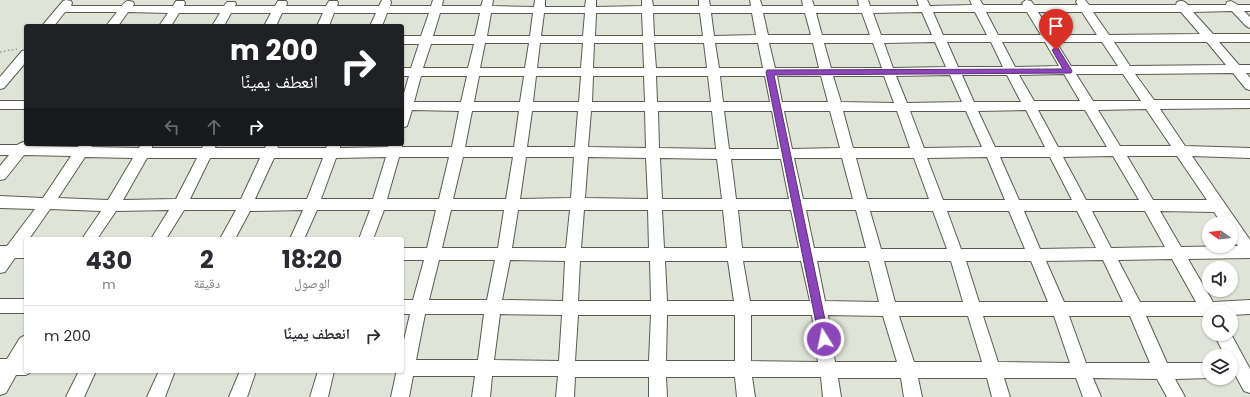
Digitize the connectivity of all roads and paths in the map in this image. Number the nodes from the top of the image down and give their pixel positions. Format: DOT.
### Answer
graph roads {
  1 [pos="70,0"];
  2 [pos="179,4"];
  3 [pos="437,4"];
  4 [pos="864,4"];
  5 [pos="924,4"];
  6 [pos="977,4"];
  7 [pos="1028,4"];
  8 [pos="1082,4"];
  9 [pos="1181,4"];
  10 [pos="1232,4"];
  11 [pos="128,5"];
  12 [pos="230,5"];
  13 [pos="281,5"];
  14 [pos="332,5"];
  15 [pos="385,5"];
  16 [pos="488,5"];
  17 [pos="540,5"];
  18 [pos="591,5"];
  19 [pos="647,5"];
  20 [pos="705,5"];
  21 [pos="756,5"];
  22 [pos="808,5"];
  23 [pos="1250,8"];
  24 [pos="62,9"];
  25 [pos="50,24"];
  26 [pos="114,24"];
  27 [pos="166,24"];
  28 [pos="219,24"];
  29 [pos="271,24"];
  30 [pos="324,24"];
  31 [pos="377,24"];
  32 [pos="1250,24"];
  33 [pos="1209,38"];
  34 [pos="1250,38"];
  35 [pos="710,39"];
  36 [pos="939,39"];
  37 [pos="995,39"];
  38 [pos="1049,39"];
  39 [pos="1106,39"];
  40 [pos="404,40"];
  41 [pos="426,40"];
  42 [pos="481,40"];
  43 [pos="535,40"];
  44 [pos="588,40"];
  45 [pos="649,40"];
  46 [pos="762,40"];
  47 [pos="817,40"];
  48 [pos="877,40"];
  49 [pos="23,51"];
  50 [pos="0,52"];
  51 [pos="1236,69"];
  52 [pos="1250,69"];
  53 [pos="1127,70"];
  54 [pos="888,71"];
  55 [pos="954,71"];
  56 [pos="1012,71"];
  57 [pos="1068,71"];
  58 [pos="12,72"];
  59 [pos="24,72"];
  60 [pos="404,72"];
  61 [pos="416,72"];
  62 [pos="472,72"];
  63 [pos="531,72"];
  64 [pos="586,72"];
  65 [pos="651,72"];
  66 [pos="714,72"];
  67 [pos="770,72"];
  68 [pos="826,72"];
  69 [pos="0,86"];
  70 [pos="1250,86"];
  71 [pos="1250,104"];
  72 [pos="0,105"];
  73 [pos="24,105"];
  74 [pos="1149,105"];
  75 [pos="404,106"];
  76 [pos="718,106"];
  77 [pos="969,106"];
  78 [pos="1030,106"];
  79 [pos="1088,106"];
  80 [pos="466,107"];
  81 [pos="526,107"];
  82 [pos="585,107"];
  83 [pos="652,107"];
  84 [pos="777,107"];
  85 [pos="835,107"];
  86 [pos="901,107"];
  87 [pos="23,147"];
  88 [pos="85,148"];
  89 [pos="146,148"];
  90 [pos="209,148"];
  91 [pos="271,148"];
  92 [pos="333,148"];
  93 [pos="395,149"];
  94 [pos="0,150"];
  95 [pos="1116,151"];
  96 [pos="1181,151"];
  97 [pos="520,152"];
  98 [pos="582,152"];
  99 [pos="848,152"];
  100 [pos="919,152"];
  101 [pos="991,152"];
  102 [pos="1054,152"];
  103 [pos="457,153"];
  104 [pos="653,153"];
  105 [pos="1250,153"];
  106 [pos="723,154"];
  107 [pos="786,154"];
  108 [pos="0,175"];
  109 [pos="0,202"];
  110 [pos="47,203"];
  111 [pos="180,204"];
  112 [pos="379,204"];
  113 [pos="512,204"];
  114 [pos="577,204"];
  115 [pos="655,204"];
  116 [pos="246,205"];
  117 [pos="312,205"];
  118 [pos="444,205"];
  119 [pos="730,205"];
  120 [pos="797,205"];
  121 [pos="863,205"];
  122 [pos="938,205"];
  123 [pos="1014,205"];
  124 [pos="1082,205"];
  125 [pos="1149,205"];
  126 [pos="112,206"];
  127 [pos="1218,206"];
  128 [pos="1226,217"];
  129 [pos="1238,234"];
  130 [pos="90,237"];
  131 [pos="159,237"];
  132 [pos="228,237"];
  133 [pos="298,237"];
  134 [pos="367,237"];
  135 [pos="5,252"];
  136 [pos="24,252"];
  137 [pos="1250,252"];
  138 [pos="1176,253"];
  139 [pos="404,254"];
  140 [pos="573,254"];
  141 [pos="657,254"];
  142 [pos="735,254"];
  143 [pos="808,254"];
  144 [pos="876,254"];
  145 [pos="956,254"];
  146 [pos="1107,254"];
  147 [pos="433,255"];
  148 [pos="504,255"];
  149 [pos="1034,255"];
  150 [pos="0,267"];
  151 [pos="1206,305"];
  152 [pos="0,306"];
  153 [pos="24,306"];
  154 [pos="404,307"];
  155 [pos="1250,307"];
  156 [pos="419,308"];
  157 [pos="493,308"];
  158 [pos="570,308"];
  159 [pos="889,308"];
  160 [pos="1238,308"];
  161 [pos="659,309"];
  162 [pos="743,309"];
  163 [pos="819,309"];
  164 [pos="973,309"];
  165 [pos="1059,309"];
  166 [pos="1134,309"];
  167 [pos="1202,310"];
  168 [pos="1226,341"];
  169 [pos="24,347"];
  170 [pos="13,367"];
  171 [pos="404,368"];
  172 [pos="485,368"];
  173 [pos="567,369"];
  174 [pos="657,369"];
  175 [pos="743,369"];
  176 [pos="908,369"];
  177 [pos="829,370"];
  178 [pos="992,370"];
  179 [pos="1081,370"];
  180 [pos="1162,371"];
  181 [pos="1202,371"];
  182 [pos="87,373"];
  183 [pos="166,373"];
  184 [pos="247,373"];
  185 [pos="325,373"];
  186 [pos="403,373"];
  187 [pos="1243,375"];
  188 [pos="0,387"];
  189 [pos="75,397"];
  190 [pos="156,397"];
  191 [pos="238,397"];
  192 [pos="319,397"];
  193 [pos="400,397"];
  194 [pos="481,397"];
  195 [pos="565,397"];
  196 [pos="658,397"];
  197 [pos="746,397"];
  198 [pos="832,397"];
  199 [pos="913,397"];
  200 [pos="1001,397"];
  201 [pos="1092,397"];
  202 [pos="1176,397"];
  1 -- 24 [label="street"];
  2 -- 11 [label="street"];
  2 -- 12 [label="street"];
  2 -- 27 [label="street"];
  3 -- 15 [label="street"];
  3 -- 16 [label="street"];
  3 -- 41 [label="street"];
  4 -- 5 [label="street"];
  4 -- 22 [label="street"];
  4 -- 48 [label="street"];
  5 -- 6 [label="street"];
  5 -- 36 [label="street"];
  6 -- 7 [label="street"];
  6 -- 37 [label="street"];
  7 -- 8 [label="street"];
  7 -- 38 [label="street"];
  8 -- 9 [label="street"];
  8 -- 39 [label="street"];
  9 -- 10 [label="street"];
  9 -- 33 [label="street"];
  10 -- 23 [label="street"];
  10 -- 32 [label="street"];
  11 -- 24 [label="street"];
  11 -- 26 [label="street"];
  12 -- 13 [label="street"];
  12 -- 28 [label="street"];
  13 -- 14 [label="street"];
  13 -- 29 [label="street"];
  14 -- 15 [label="street"];
  14 -- 30 [label="street"];
  15 -- 31 [label="street"];
  16 -- 17 [label="street"];
  16 -- 42 [label="street"];
  17 -- 18 [label="street"];
  17 -- 43 [label="street"];
  18 -- 19 [label="street"];
  18 -- 44 [label="street"];
  19 -- 20 [label="street"];
  19 -- 45 [label="street"];
  20 -- 21 [label="street"];
  20 -- 35 [label="street"];
  21 -- 22 [label="street"];
  21 -- 46 [label="street"];
  22 -- 47 [label="street"];
  24 -- 25 [label="street"];
  33 -- 34 [label="street"];
  33 -- 39 [label="street"];
  33 -- 51 [label="street"];
  35 -- 45 [label="street"];
  35 -- 46 [label="street"];
  35 -- 66 [label="street"];
  36 -- 37 [label="street"];
  36 -- 48 [label="street"];
  36 -- 55 [label="street"];
  37 -- 38 [label="street"];
  37 -- 56 [label="street"];
  38 -- 39 [label="street"];
  38 -- 57 [label="street"];
  39 -- 53 [label="street"];
  40 -- 41 [label="street"];
  41 -- 42 [label="street"];
  41 -- 61 [label="street"];
  42 -- 43 [label="street"];
  42 -- 62 [label="street"];
  43 -- 44 [label="street"];
  43 -- 63 [label="street"];
  44 -- 45 [label="street"];
  44 -- 64 [label="street"];
  45 -- 65 [label="street"];
  46 -- 47 [label="street"];
  46 -- 67 [label="street"];
  47 -- 48 [label="street"];
  47 -- 68 [label="street"];
  48 -- 54 [label="street"];
  49 -- 50 [label="path"];
  49 -- 58 [label="street"];
  51 -- 52 [label="street"];
  51 -- 53 [label="street"];
  51 -- 70 [label="street"];
  53 -- 57 [label="street"];
  53 -- 74 [label="street"];
  54 -- 55 [label="street"];
  54 -- 68 [label="street"];
  54 -- 86 [label="street"];
  55 -- 56 [label="street"];
  55 -- 77 [label="street"];
  56 -- 57 [label="street"];
  56 -- 78 [label="street"];
  57 -- 79 [label="street"];
  58 -- 59 [label="street"];
  58 -- 69 [label="street"];
  60 -- 61 [label="street"];
  61 -- 62 [label="street"];
  61 -- 75 [label="street"];
  62 -- 63 [label="street"];
  62 -- 80 [label="street"];
  63 -- 64 [label="street"];
  63 -- 81 [label="street"];
  64 -- 65 [label="street"];
  64 -- 82 [label="street"];
  65 -- 66 [label="street"];
  65 -- 83 [label="street"];
  66 -- 67 [label="street"];
  66 -- 76 [label="street"];
  67 -- 68 [label="street"];
  67 -- 84 [label="street"];
  68 -- 85 [label="street"];
  71 -- 74 [label="street"];
  72 -- 73 [label="street"];
  74 -- 79 [label="street"];
  74 -- 96 [label="street"];
  75 -- 80 [label="street"];
  76 -- 83 [label="street"];
  76 -- 84 [label="street"];
  76 -- 106 [label="street"];
  77 -- 78 [label="street"];
  77 -- 86 [label="street"];
  77 -- 101 [label="street"];
  78 -- 79 [label="street"];
  78 -- 102 [label="street"];
  79 -- 95 [label="street"];
  80 -- 81 [label="street"];
  80 -- 103 [label="street"];
  81 -- 82 [label="street"];
  81 -- 97 [label="street"];
  82 -- 83 [label="street"];
  82 -- 98 [label="street"];
  83 -- 104 [label="street"];
  84 -- 85 [label="street"];
  84 -- 107 [label="street"];
  85 -- 86 [label="street"];
  85 -- 99 [label="street"];
  86 -- 100 [label="street"];
  87 -- 88 [label="street"];
  87 -- 94 [label="street"];
  87 -- 108 [label="street"];
  88 -- 89 [label="street"];
  88 -- 110 [label="street"];
  89 -- 90 [label="street"];
  89 -- 126 [label="street"];
  90 -- 91 [label="street"];
  90 -- 111 [label="street"];
  91 -- 92 [label="street"];
  91 -- 116 [label="street"];
  92 -- 93 [label="street"];
  92 -- 117 [label="street"];
  93 -- 103 [label="street"];
  93 -- 112 [label="street"];
  95 -- 96 [label="street"];
  95 -- 102 [label="street"];
  95 -- 125 [label="street"];
  96 -- 105 [label="street"];
  96 -- 127 [label="street"];
  97 -- 98 [label="street"];
  97 -- 103 [label="street"];
  97 -- 113 [label="street"];
  98 -- 104 [label="street"];
  98 -- 114 [label="street"];
  99 -- 100 [label="street"];
  99 -- 107 [label="street"];
  99 -- 121 [label="street"];
  100 -- 101 [label="street"];
  100 -- 122 [label="street"];
  101 -- 102 [label="street"];
  101 -- 123 [label="street"];
  102 -- 124 [label="street"];
  103 -- 118 [label="street"];
  104 -- 106 [label="street"];
  104 -- 115 [label="street"];
  106 -- 107 [label="street"];
  106 -- 119 [label="street"];
  107 -- 120 [label="street"];
  109 -- 110 [label="street"];
  110 -- 126 [label="street"];
  110 -- 135 [label="street"];
  111 -- 116 [label="street"];
  111 -- 126 [label="street"];
  111 -- 131 [label="street"];
  112 -- 117 [label="street"];
  112 -- 118 [label="street"];
  112 -- 134 [label="street"];
  113 -- 114 [label="street"];
  113 -- 118 [label="street"];
  113 -- 148 [label="street"];
  114 -- 115 [label="street"];
  114 -- 140 [label="street"];
  115 -- 119 [label="street"];
  115 -- 141 [label="street"];
  116 -- 117 [label="street"];
  116 -- 132 [label="street"];
  117 -- 133 [label="street"];
  118 -- 147 [label="street"];
  119 -- 120 [label="street"];
  119 -- 142 [label="street"];
  120 -- 121 [label="street"];
  120 -- 143 [label="street"];
  121 -- 122 [label="street"];
  121 -- 144 [label="street"];
  122 -- 123 [label="street"];
  122 -- 145 [label="street"];
  123 -- 124 [label="street"];
  123 -- 149 [label="street"];
  124 -- 125 [label="street"];
  124 -- 146 [label="street"];
  125 -- 127 [label="street"];
  125 -- 138 [label="street"];
  126 -- 130 [label="street"];
  127 -- 128 [label="street"];
  129 -- 137 [label="street"];
  135 -- 136 [label="street"];
  135 -- 150 [label="street"];
  137 -- 138 [label="street"];
  138 -- 146 [label="street"];
  138 -- 151 [label="street"];
  139 -- 147 [label="street"];
  140 -- 141 [label="street"];
  140 -- 148 [label="street"];
  140 -- 158 [label="street"];
  141 -- 142 [label="street"];
  141 -- 161 [label="street"];
  142 -- 143 [label="street"];
  142 -- 162 [label="street"];
  143 -- 144 [label="street"];
  143 -- 163 [label="street"];
  144 -- 145 [label="street"];
  144 -- 159 [label="street"];
  145 -- 149 [label="street"];
  145 -- 164 [label="street"];
  146 -- 149 [label="street"];
  146 -- 166 [label="street"];
  147 -- 148 [label="street"];
  147 -- 156 [label="street"];
  148 -- 157 [label="street"];
  149 -- 165 [label="street"];
  152 -- 153 [label="street"];
  154 -- 156 [label="street"];
  155 -- 160 [label="street"];
  156 -- 157 [label="street"];
  156 -- 171 [label="street"];
  157 -- 158 [label="street"];
  157 -- 172 [label="street"];
  158 -- 161 [label="street"];
  158 -- 173 [label="street"];
  159 -- 163 [label="street"];
  159 -- 164 [label="street"];
  159 -- 176 [label="street"];
  161 -- 162 [label="street"];
  161 -- 174 [label="street"];
  162 -- 163 [label="street"];
  162 -- 175 [label="street"];
  163 -- 177 [label="street"];
  164 -- 165 [label="street"];
  164 -- 178 [label="street"];
  165 -- 166 [label="street"];
  165 -- 179 [label="street"];
  166 -- 167 [label="street"];
  166 -- 180 [label="street"];
  168 -- 187 [label="street"];
  169 -- 170 [label="street"];
  170 -- 188 [label="street"];
  171 -- 172 [label="street"];
  172 -- 173 [label="street"];
  172 -- 194 [label="street"];
  173 -- 174 [label="street"];
  173 -- 195 [label="street"];
  174 -- 175 [label="street"];
  174 -- 196 [label="street"];
  175 -- 177 [label="street"];
  175 -- 197 [label="street"];
  176 -- 177 [label="street"];
  176 -- 178 [label="street"];
  176 -- 199 [label="street"];
  177 -- 198 [label="street"];
  178 -- 179 [label="street"];
  178 -- 200 [label="street"];
  179 -- 180 [label="street"];
  179 -- 201 [label="street"];
  180 -- 181 [label="street"];
  180 -- 202 [label="street"];
  182 -- 189 [label="street"];
  183 -- 190 [label="street"];
  184 -- 191 [label="street"];
  185 -- 192 [label="street"];
  186 -- 193 [label="street"];
}
